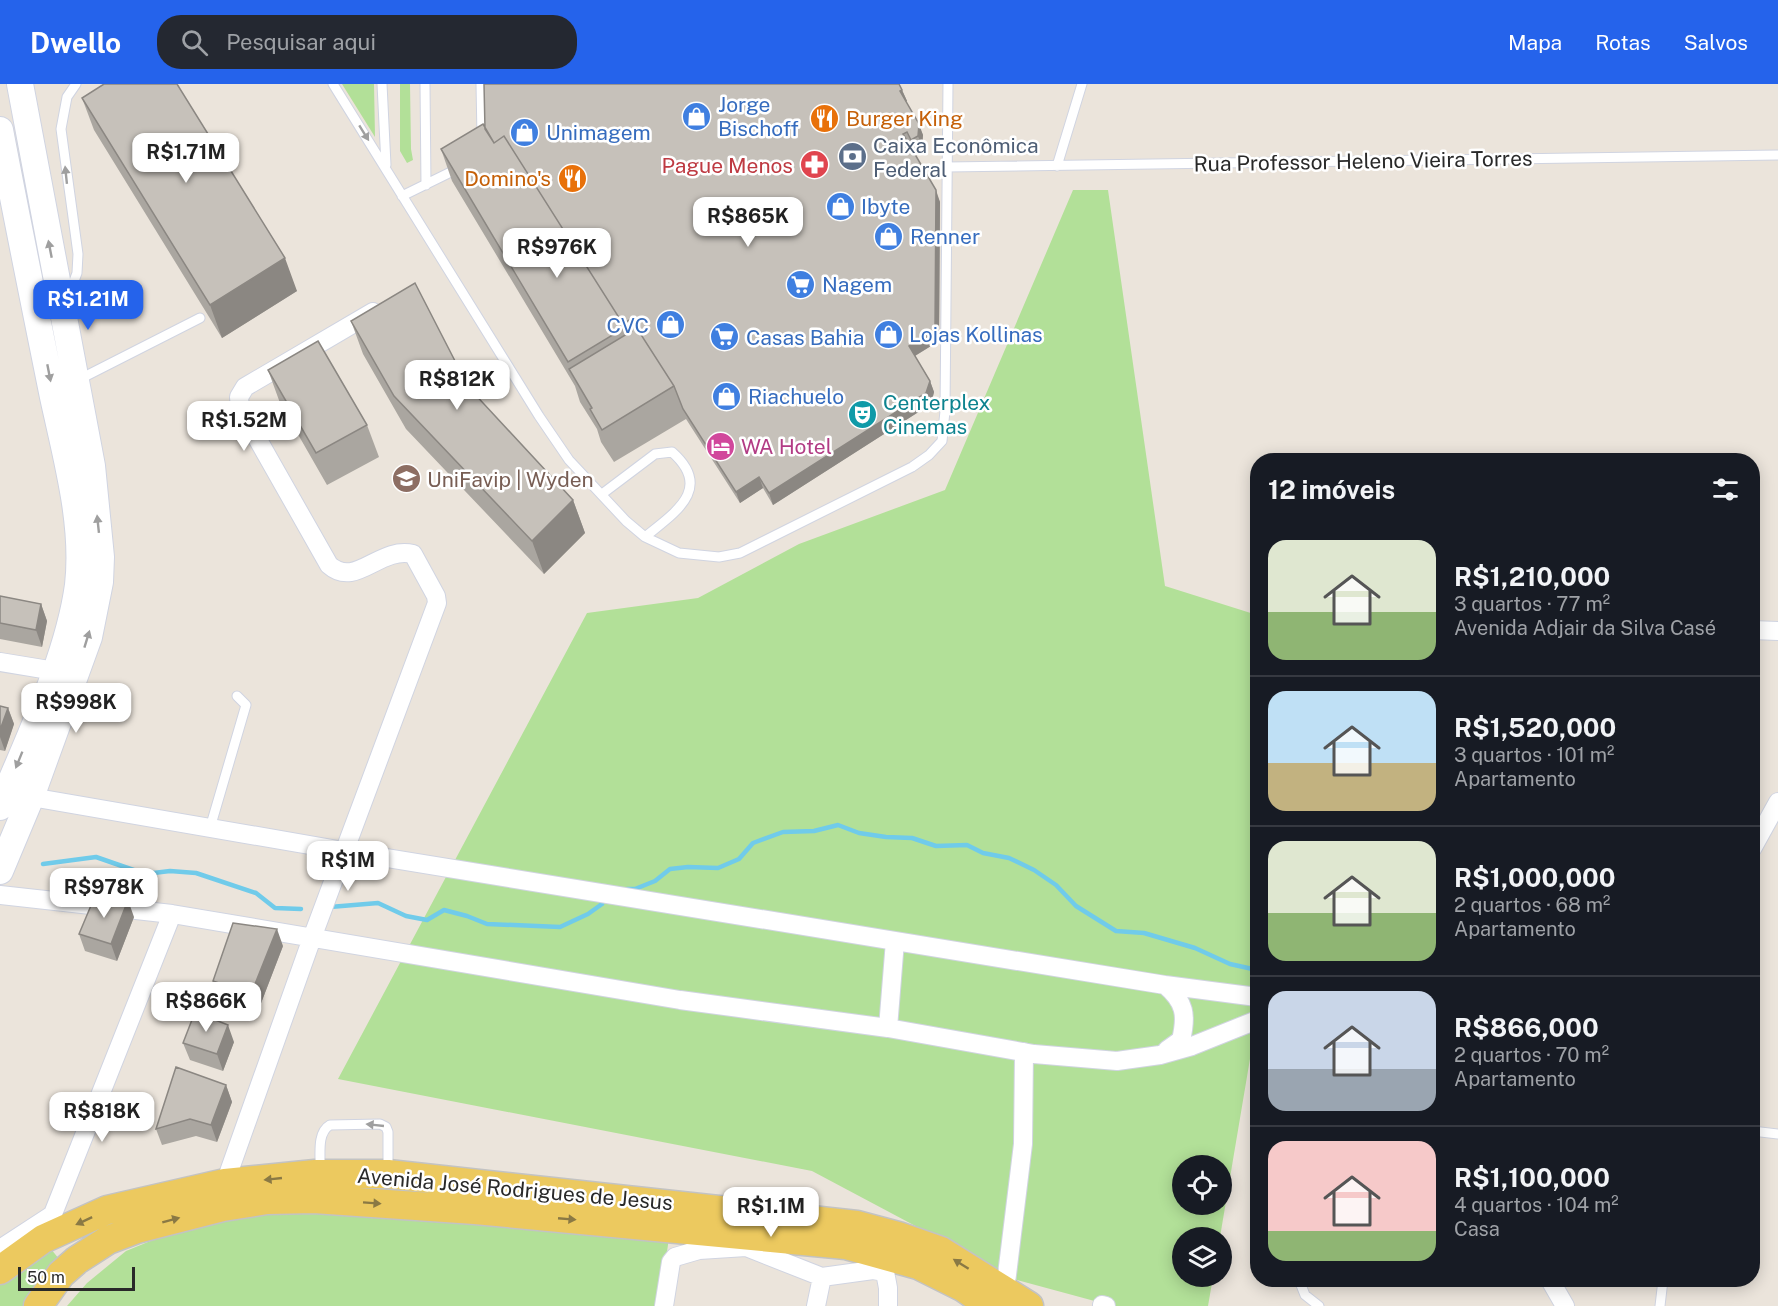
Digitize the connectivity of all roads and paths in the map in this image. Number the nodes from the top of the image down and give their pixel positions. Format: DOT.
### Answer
graph roads {
  1 [pos="20,84"];
  2 [pos="76,84"];
  3 [pos="333,84"];
  4 [pos="382,84"];
  5 [pos="425,84"];
  6 [pos="481,84"];
  7 [pos="948,84"];
  8 [pos="1082,84"];
  9 [pos="482,142"];
  10 [pos="2,147"];
  11 [pos="1778,155"];
  12 [pos="466,165"];
  13 [pos="1057,166"];
  14 [pos="947,167"];
  15 [pos="386,168"];
  16 [pos="426,185"];
  17 [pos="402,196"];
  18 [pos="386,305"];
  19 [pos="63,314"];
  20 [pos="200,318"];
  21 [pos="76,381"];
  22 [pos="602,494"];
  23 [pos="645,537"];
  24 [pos="89,584"];
  25 [pos="1760,630"];
  26 [pos="1778,631"];
  27 [pos="0,662"];
  28 [pos="55,671"];
  29 [pos="237,696"];
  30 [pos="31,797"];
  31 [pos="1778,802"];
  32 [pos="0,807"];
  33 [pos="210,828"];
  34 [pos="1760,835"];
  35 [pos="344,851"];
  36 [pos="0,871"];
  37 [pos="0,895"];
  38 [pos="172,914"];
  39 [pos="312,938"];
  40 [pos="895,941"];
  41 [pos="1165,985"];
  42 [pos="1250,996"];
  43 [pos="1250,1023"];
  44 [pos="888,1028"];
  45 [pos="1024,1052"];
  46 [pos="1160,1055"];
  47 [pos="1760,1132"];
  48 [pos="1778,1134"];
  49 [pos="388,1173"];
  50 [pos="320,1174"];
  51 [pos="225,1183"];
  52 [pos="48,1227"];
  53 [pos="745,1241"];
  54 [pos="0,1249"];
  55 [pos="0,1270"];
  56 [pos="822,1277"];
  57 [pos="1302,1287"];
  58 [pos="1554,1287"];
  59 [pos="1662,1287"];
  60 [pos="997,1298"];
  61 [pos="38,1306"];
  62 [pos="664,1306"];
  63 [pos="816,1306"];
  64 [pos="888,1306"];
  65 [pos="1029,1306"];
  66 [pos="1319,1306"];
  67 [pos="1565,1306"];
  68 [pos="1660,1306"];
  19 -- 1 [label="main road, one-way"];
  19 -- 2 [label="lane, one-way"];
  3 -- 15 [label="lane, one-way"];
  4 -- 15 [label="lane"];
  5 -- 16 [label="lane"];
  6 -- 9 [label="lane"];
  7 -- 14 [label="lane"];
  8 -- 13 [label="lane"];
  10 -- 24 [label="main road, one-way"];
  11 -- 13 [label="lane, Rua Professor Heleno Vieira Torres"];
  12 -- 16 [label="lane"];
  13 -- 14 [label="lane, Rua Professor Heleno Vieira Torres"];
  14 -- 23 [label="lane"];
  15 -- 17 [label="lane"];
  16 -- 17 [label="lane"];
  17 -- 22 [label="lane"];
  18 -- 35 [label="street"];
  19 -- 21 [label="main road"];
  20 -- 21 [label="lane"];
  24 -- 21 [label="main road, one-way"];
  22 -- 23 [label="lane"];
  22 -- 23 [label="lane"];
  24 -- 28 [label="main road"];
  30 -- 24 [label="main road, one-way"];
  25 -- 26 [label="street"];
  27 -- 28 [label="street"];
  28 -- 32 [label="main road, one-way"];
  29 -- 33 [label="lane"];
  30 -- 33 [label="street"];
  30 -- 36 [label="main road"];
  31 -- 34 [label="street"];
  33 -- 35 [label="street"];
  35 -- 39 [label="street"];
  35 -- 40 [label="street"];
  37 -- 38 [label="street"];
  38 -- 39 [label="street"];
  38 -- 52 [label="street"];
  39 -- 44 [label="street"];
  39 -- 51 [label="street"];
  40 -- 41 [label="street"];
  40 -- 44 [label="street"];
  41 -- 42 [label="street"];
  41 -- 46 [label="street"];
  43 -- 46 [label="street"];
  44 -- 45 [label="street"];
  45 -- 46 [label="street"];
  45 -- 60 [label="street"];
  47 -- 48 [label="lane"];
  49 -- 50 [label="main road, Avenida José Rodrigues de Jesus"];
  49 -- 50 [label="lane, one-way"];
  60 -- 49 [label="main road, Avenida José Rodrigues de Jesus, one-way"];
  50 -- 51 [label="main road, Avenida José Rodrigues de Jesus, one-way"];
  51 -- 52 [label="main road, Avenida José Rodrigues de Jesus, one-way"];
  52 -- 54 [label="street"];
  52 -- 55 [label="main road, Avenida José Rodrigues de Jesus"];
  53 -- 56 [label="street"];
  53 -- 60 [label="main road, Avenida José Rodrigues de Jesus"];
  61 -- 53 [label="main road, Avenida José Rodrigues de Jesus, one-way"];
  53 -- 62 [label="street"];
  56 -- 63 [label="street"];
  56 -- 64 [label="street"];
  57 -- 66 [label="lane"];
  58 -- 67 [label="street"];
  59 -- 68 [label="lane"];
  60 -- 65 [label="main road, Avenida José Rodrigues de Jesus"];
}
